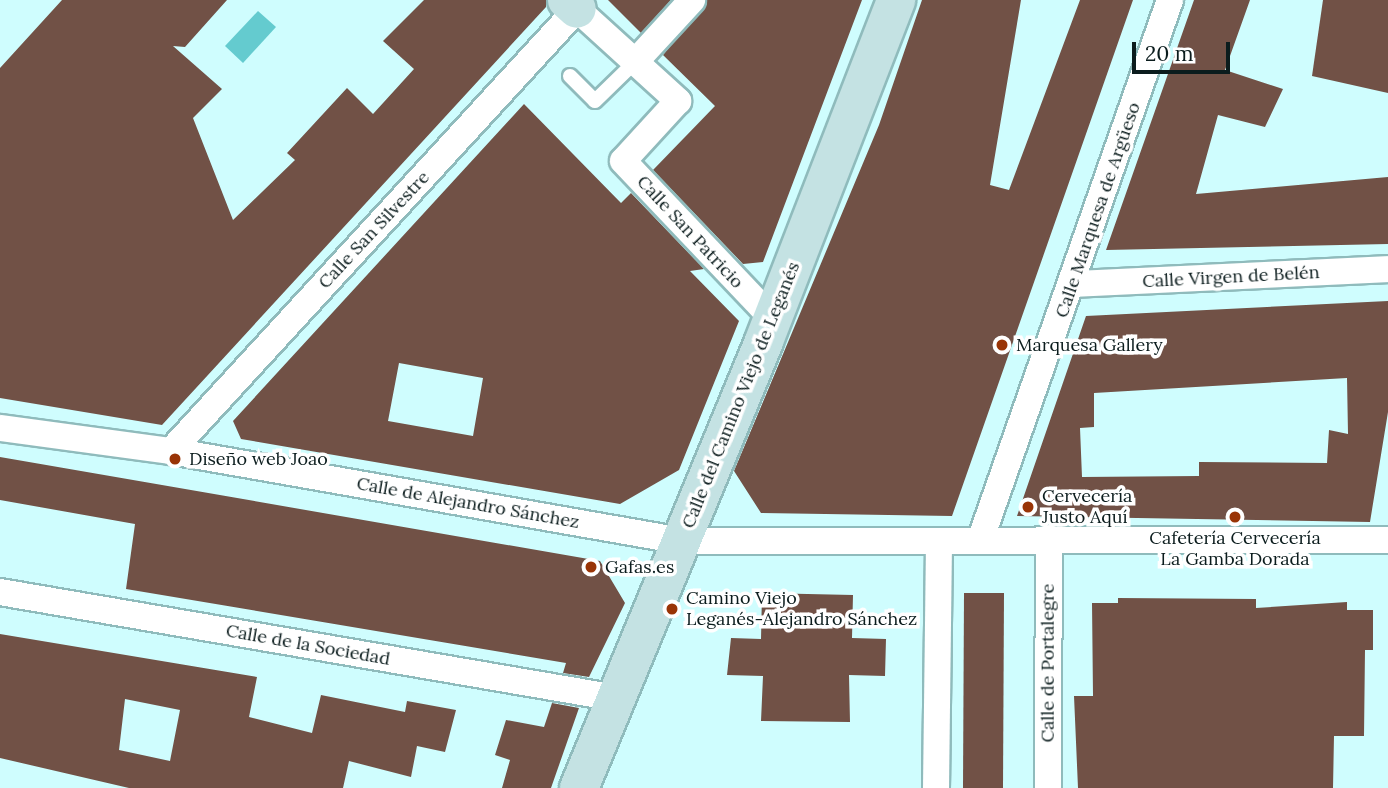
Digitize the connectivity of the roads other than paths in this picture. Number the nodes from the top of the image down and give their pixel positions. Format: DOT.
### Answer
graph roads {
  1 [pos="692,0"];
  2 [pos="896,0"];
  3 [pos="1170,0"];
  4 [pos="572,5"];
  5 [pos="636,61"];
  6 [pos="570,76"];
  7 [pos="1388,269"];
  8 [pos="1074,284"];
  9 [pos="772,318"];
  10 [pos="0,428"];
  11 [pos="171,451"];
  12 [pos="981,538"];
  13 [pos="1049,538"];
  14 [pos="1388,540"];
  15 [pos="682,541"];
  16 [pos="939,542"];
  17 [pos="0,592"];
  18 [pos="616,698"];
  19 [pos="579,788"];
  20 [pos="936,788"];
  21 [pos="1048,788"];
  1 -- 5 [label="street"];
  2 -- 9 [label="street, Calle del Camino Viejo de Leganés"];
  3 -- 8 [label="street, Calle Marquesa de Argüeso"];
  4 -- 5 [label="street, Calle San Patricio"];
  4 -- 11 [label="street, Calle San Silvestre"];
  5 -- 6 [label="lane"];
  5 -- 9 [label="street, Calle San Patricio"];
  7 -- 8 [label="street, Calle Virgen de Belén"];
  8 -- 12 [label="street, Calle Marquesa de Argüeso"];
  9 -- 15 [label="street, Calle del Camino Viejo de Leganés"];
  10 -- 11 [label="street, Calle de Alejandro Sánchez"];
  11 -- 15 [label="street, Calle de Alejandro Sánchez"];
  12 -- 13 [label="street, Calle de Alejandro Sánchez"];
  12 -- 16 [label="street, Calle de Alejandro Sánchez"];
  13 -- 14 [label="street, Calle de Alejandro Sánchez"];
  13 -- 21 [label="street, Calle de Portalegre"];
  15 -- 16 [label="street, Calle de Alejandro Sánchez"];
  15 -- 18 [label="street, Calle del Camino Viejo de Leganés"];
  16 -- 20 [label="street"];
  17 -- 18 [label="street, Calle de la Sociedad"];
  18 -- 19 [label="street, Calle del Camino Viejo de Leganés"];
}
